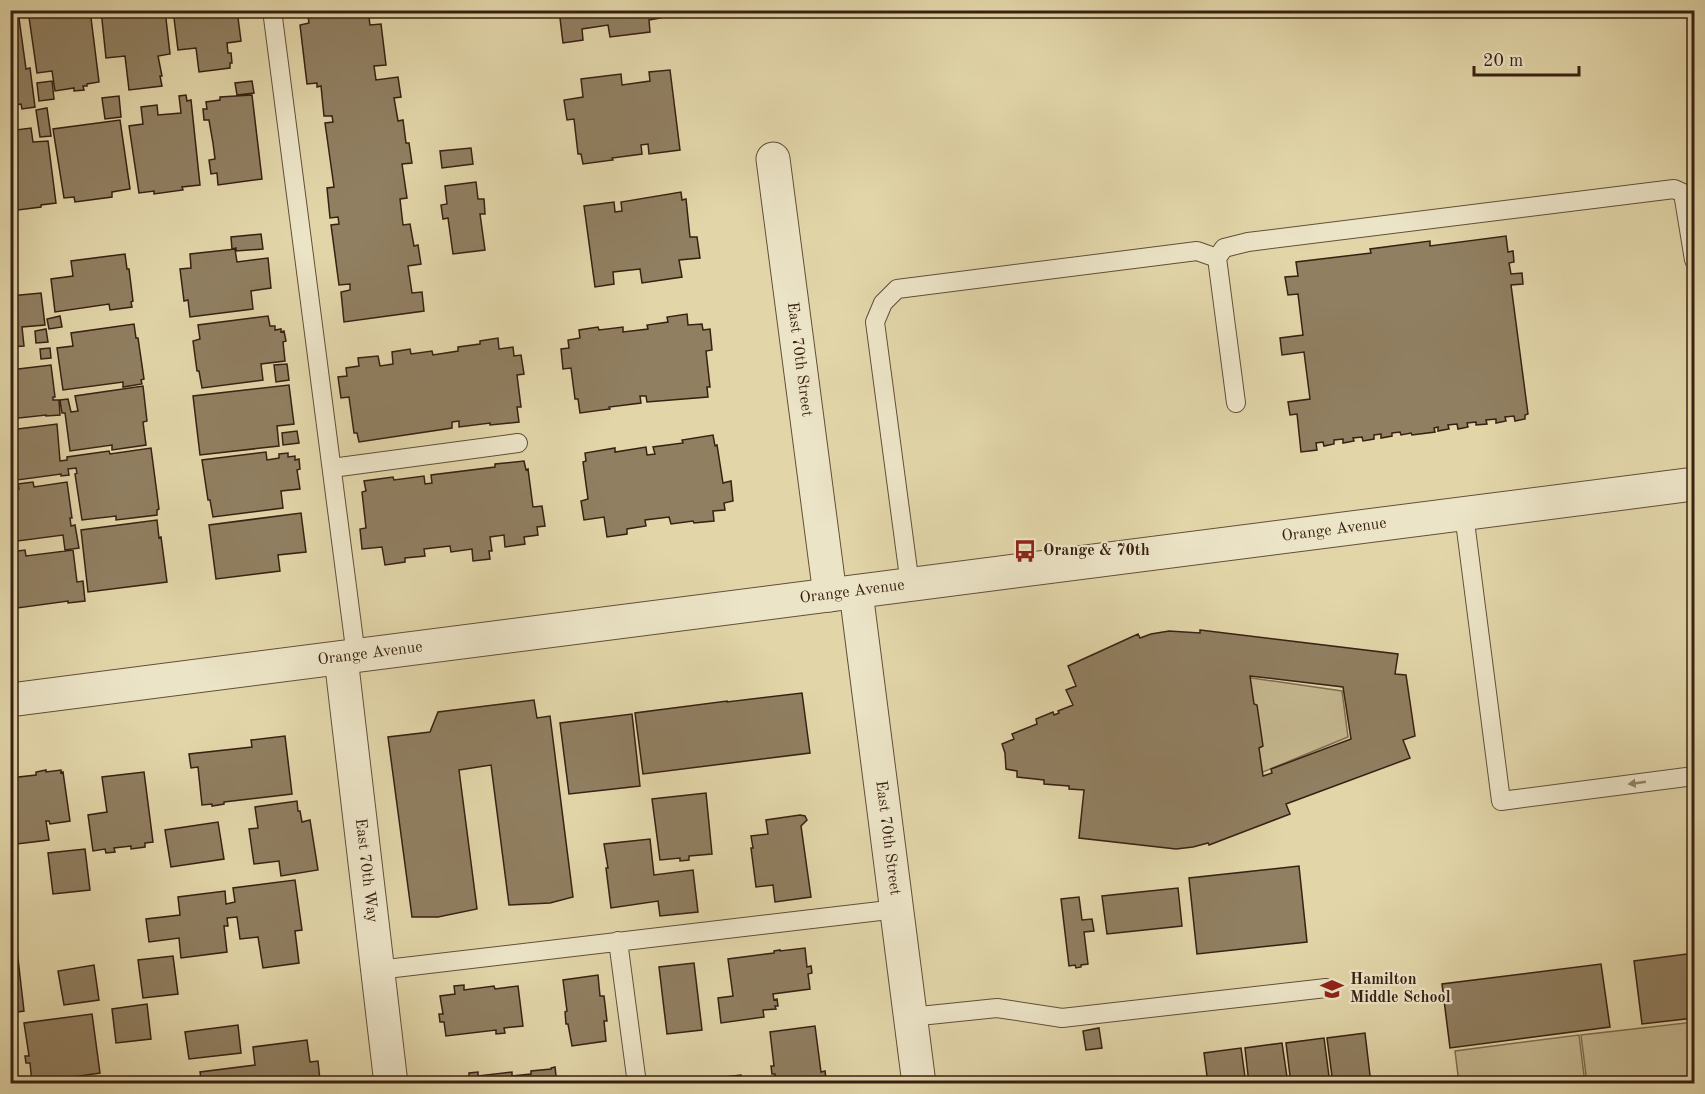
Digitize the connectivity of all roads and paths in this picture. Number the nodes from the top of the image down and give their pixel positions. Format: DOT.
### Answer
graph roads {
  1 [pos="272,10"];
  2 [pos="773,159"];
  3 [pos="1217,258"];
  4 [pos="1695,260"];
  5 [pos="1236,403"];
  6 [pos="518,443"];
  7 [pos="332,468"];
  8 [pos="1695,484"];
  9 [pos="1464,514"];
  10 [pos="910,585"];
  11 [pos="843,594"];
  12 [pos="349,657"];
  13 [pos="10,700"];
  14 [pos="1695,776"];
  15 [pos="897,909"];
  16 [pos="618,940"];
  17 [pos="378,970"];
  18 [pos="1326,988"];
  19 [pos="910,1017"];
  20 [pos="392,1083"];
  21 [pos="637,1083"];
  22 [pos="919,1083"];
  1 -- 7 [label="lane"];
  2 -- 11 [label="street, East 70th Street"];
  3 -- 4 [label="lane"];
  3 -- 5 [label="lane"];
  3 -- 10 [label="lane"];
  6 -- 7 [label="lane"];
  7 -- 12 [label="lane"];
  8 -- 9 [label="street, Orange Avenue"];
  9 -- 10 [label="street, Orange Avenue"];
  14 -- 9 [label="lane, one-way"];
  10 -- 11 [label="street, Orange Avenue"];
  11 -- 12 [label="street, Orange Avenue"];
  11 -- 15 [label="street, East 70th Street"];
  12 -- 13 [label="street, Orange Avenue"];
  12 -- 17 [label="street, East 70th Way"];
  15 -- 16 [label="lane"];
  15 -- 19 [label="street, East 70th Street"];
  16 -- 17 [label="lane"];
  16 -- 21 [label="lane"];
  17 -- 20 [label="street, East 70th Way"];
  18 -- 19 [label="lane"];
  19 -- 22 [label="street, East 70th Street"];
}
